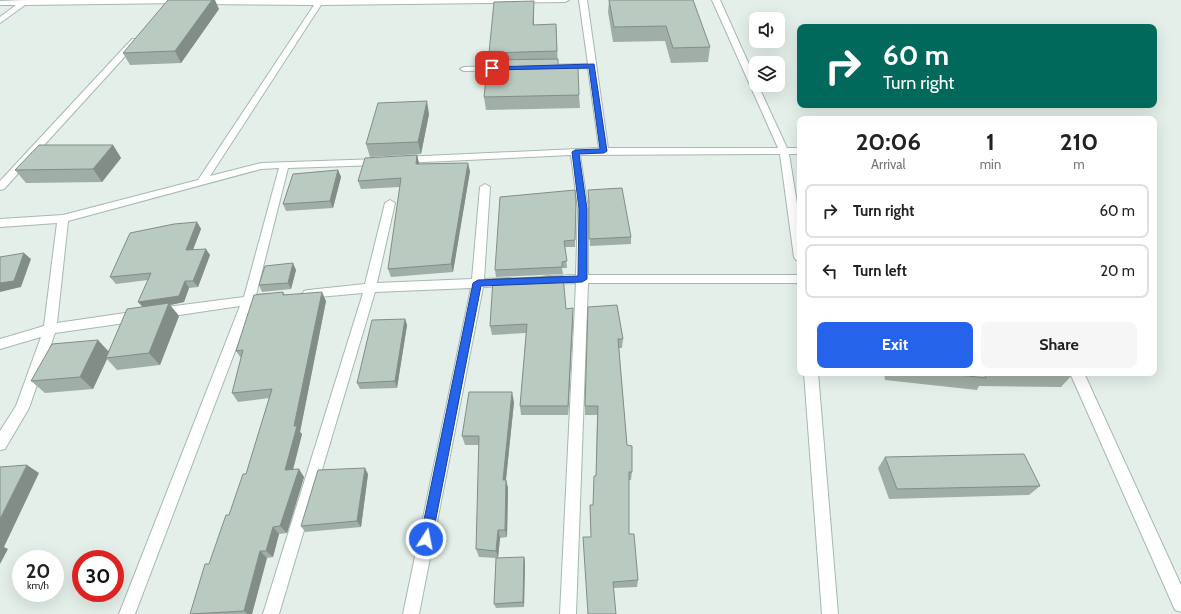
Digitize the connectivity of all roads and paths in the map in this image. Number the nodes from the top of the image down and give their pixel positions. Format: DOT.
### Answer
graph roads {
  1 [pos="565,0"];
  2 [pos="583,0"];
  3 [pos="716,0"];
  4 [pos="172,1"];
  5 [pos="25,2"];
  6 [pos="320,2"];
  7 [pos="0,3"];
  8 [pos="160,13"];
  9 [pos="0,21"];
  10 [pos="139,36"];
  11 [pos="592,66"];
  12 [pos="532,67"];
  13 [pos="509,68"];
  14 [pos="464,69"];
  15 [pos="604,151"];
  16 [pos="797,151"];
  17 [pos="575,152"];
  18 [pos="784,152"];
  19 [pos="284,166"];
  20 [pos="201,182"];
  21 [pos="0,187"];
  22 [pos="485,187"];
  23 [pos="390,203"];
  24 [pos="63,219"];
  25 [pos="0,223"];
  26 [pos="797,237"];
  27 [pos="582,279"];
  28 [pos="797,279"];
  29 [pos="538,281"];
  30 [pos="522,282"];
  31 [pos="478,283"];
  32 [pos="370,288"];
  33 [pos="294,295"];
  34 [pos="279,297"];
  35 [pos="249,300"];
  36 [pos="50,329"];
  37 [pos="0,344"];
  38 [pos="811,376"];
  39 [pos="1078,376"];
  40 [pos="0,444"];
  41 [pos="1181,604"];
  42 [pos="127,614"];
  43 [pos="271,614"];
  44 [pos="411,614"];
  45 [pos="568,614"];
  46 [pos="830,614"];
  1 -- 6 [label="street"];
  2 -- 11 [label="street"];
  3 -- 18 [label="street"];
  4 -- 5 [label="street"];
  4 -- 6 [label="street"];
  4 -- 8 [label="street"];
  5 -- 7 [label="street"];
  5 -- 9 [label="street"];
  6 -- 20 [label="street"];
  10 -- 21 [label="street"];
  11 -- 12 [label="street"];
  11 -- 15 [label="street"];
  13 -- 14 [label="street"];
  15 -- 17 [label="street"];
  15 -- 18 [label="street"];
  16 -- 18 [label="street"];
  17 -- 19 [label="street"];
  17 -- 27 [label="street"];
  18 -- 26 [label="street"];
  19 -- 20 [label="street"];
  19 -- 35 [label="street"];
  20 -- 24 [label="street"];
  22 -- 31 [label="street"];
  23 -- 32 [label="street"];
  24 -- 25 [label="street"];
  24 -- 36 [label="street"];
  27 -- 28 [label="street"];
  27 -- 29 [label="street"];
  27 -- 45 [label="street"];
  30 -- 31 [label="street"];
  31 -- 32 [label="street"];
  31 -- 44 [label="street"];
  32 -- 33 [label="street"];
  32 -- 43 [label="street"];
  34 -- 35 [label="street"];
  35 -- 36 [label="street"];
  35 -- 42 [label="street"];
  36 -- 37 [label="street"];
  36 -- 40 [label="street"];
  38 -- 46 [label="street"];
  39 -- 41 [label="street"];
}
